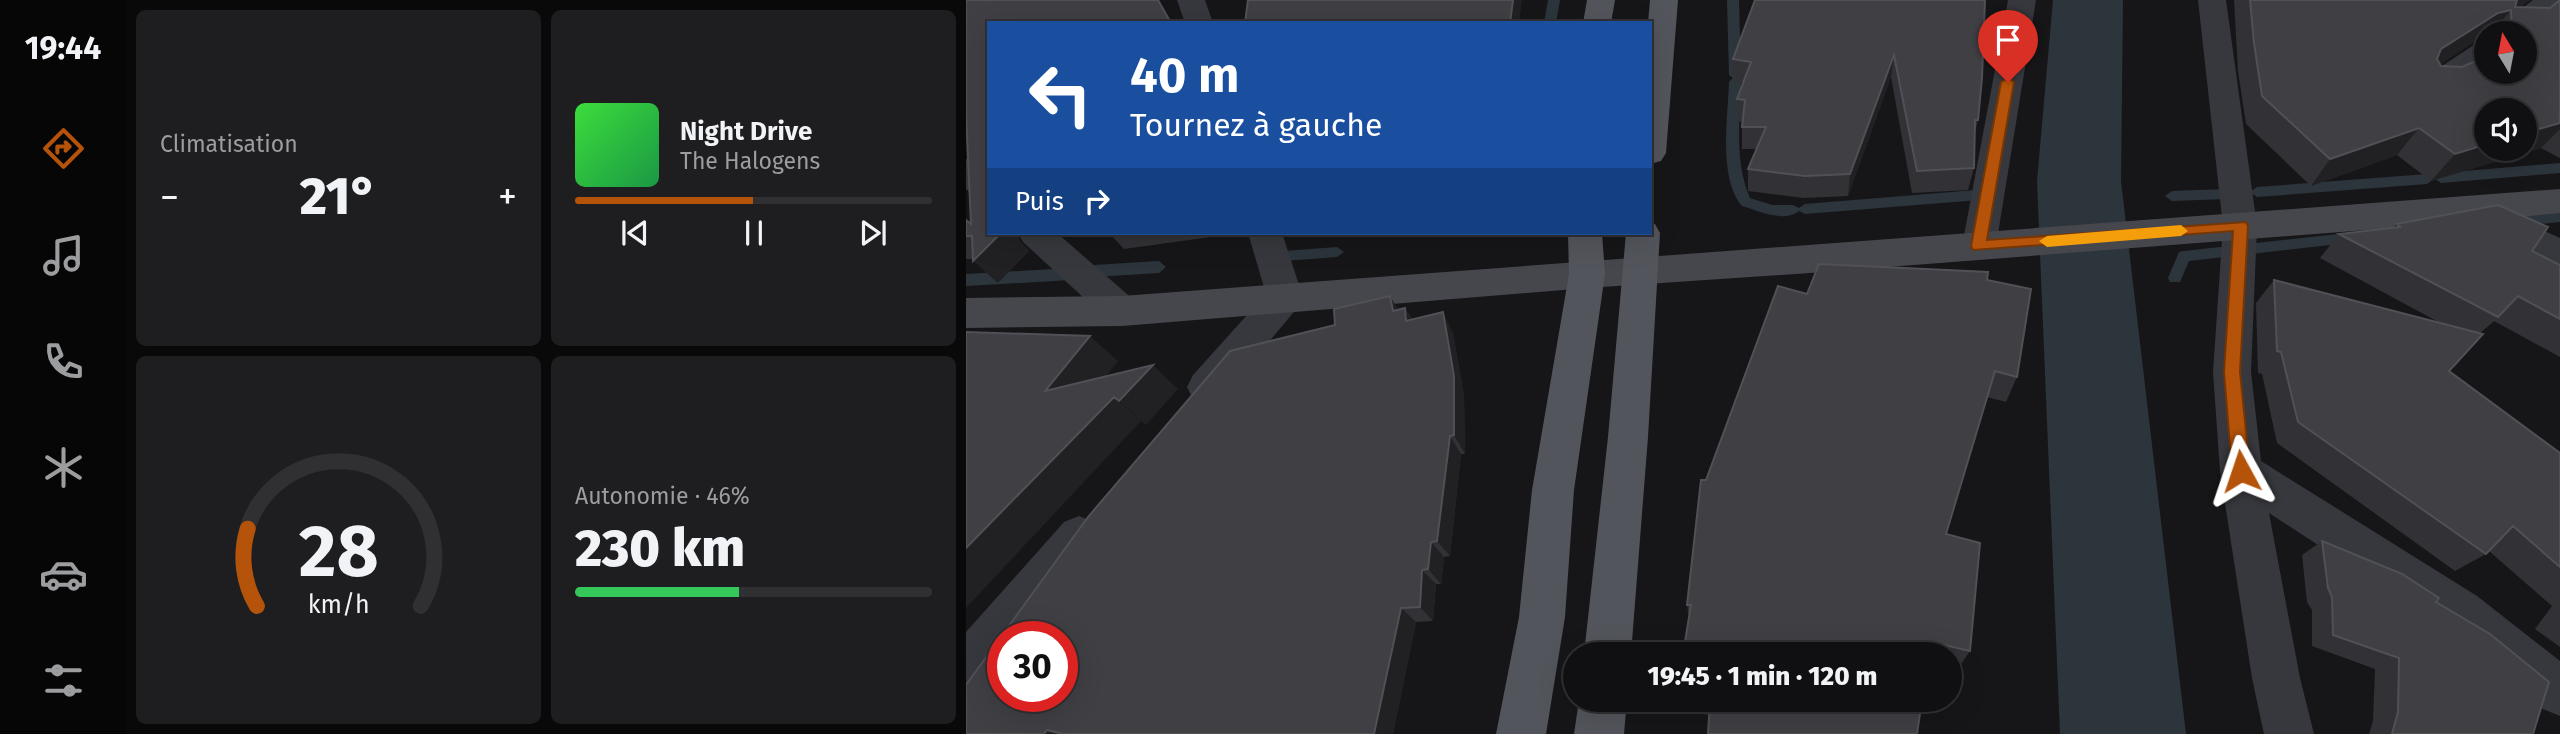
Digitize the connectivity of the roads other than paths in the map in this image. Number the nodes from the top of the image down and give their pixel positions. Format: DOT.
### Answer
graph roads {
  1 [pos="1191,0"];
  2 [pos="1601,0"];
  3 [pos="1664,0"];
  4 [pos="2022,0"];
  5 [pos="2212,0"];
  6 [pos="2551,0"];
  7 [pos="1198,21"];
  8 [pos="1597,21"];
  9 [pos="2524,21"];
  10 [pos="2474,58"];
  11 [pos="2432,86"];
  12 [pos="1652,131"];
  13 [pos="966,170"];
  14 [pos="987,189"];
  15 [pos="2560,201"];
  16 [pos="2470,210"];
  17 [pos="2241,226"];
  18 [pos="1037,235"];
  19 [pos="1266,235"];
  20 [pos="1585,235"];
  21 [pos="1979,246"];
  22 [pos="1641,252"];
  23 [pos="2560,253"];
  24 [pos="1587,274"];
  25 [pos="1285,297"];
  26 [pos="1122,312"];
  27 [pos="966,313"];
  28 [pos="1185,413"];
  29 [pos="2241,471"];
  30 [pos="1103,508"];
  31 [pos="1608,642"];
  32 [pos="966,668"];
  33 [pos="2560,692"];
  34 [pos="1602,712"];
  35 [pos="1521,734"];
  36 [pos="1599,734"];
  37 [pos="2289,734"];
  1 -- 7 [label="street"];
  2 -- 8 [label="main road"];
  3 -- 12 [label="main road"];
  4 -- 21 [label="street"];
  5 -- 17 [label="street"];
  6 -- 9 [label="street"];
  10 -- 11 [label="street"];
  13 -- 14 [label="street"];
  15 -- 16 [label="main road"];
  16 -- 17 [label="main road"];
  16 -- 23 [label="street"];
  17 -- 21 [label="main road"];
  17 -- 29 [label="street"];
  18 -- 26 [label="street"];
  19 -- 25 [label="street"];
  20 -- 24 [label="main road"];
  21 -- 22 [label="main road"];
  22 -- 24 [label="main road"];
  22 -- 31 [label="main road"];
  24 -- 25 [label="main road"];
  24 -- 35 [label="main road"];
  25 -- 26 [label="main road"];
  25 -- 28 [label="street"];
  26 -- 27 [label="main road"];
  29 -- 33 [label="street"];
  29 -- 37 [label="street"];
  30 -- 32 [label="street"];
  34 -- 36 [label="main road"];
}
